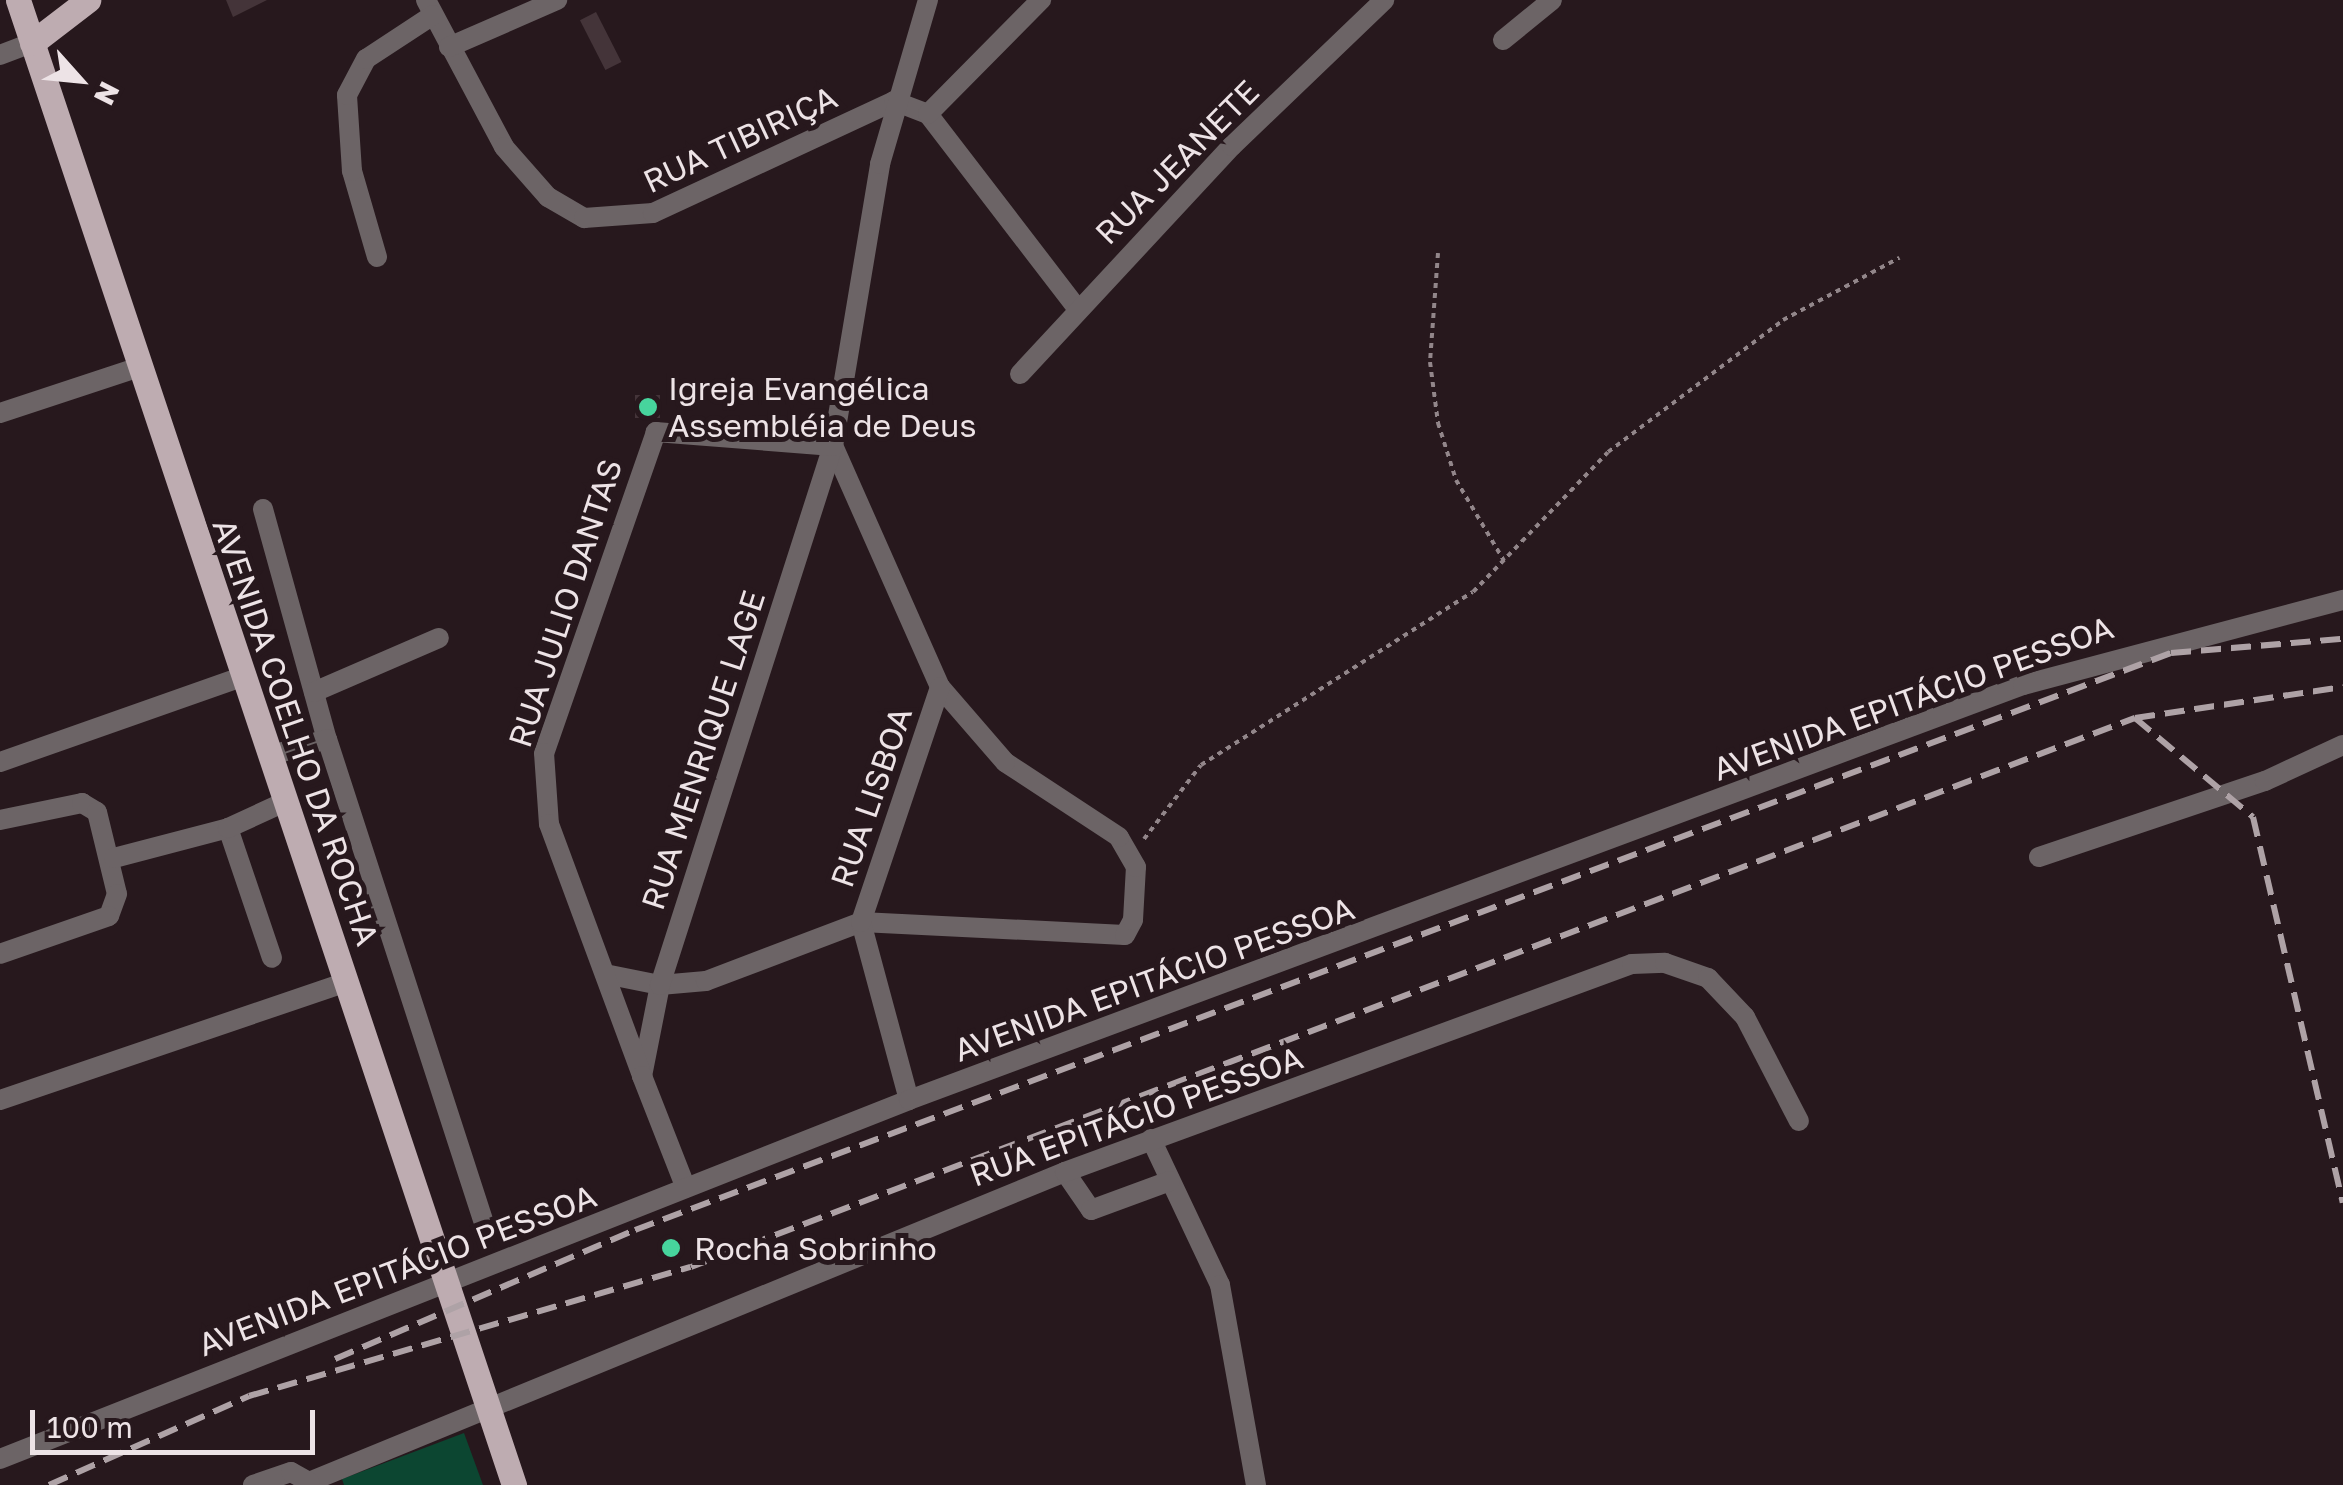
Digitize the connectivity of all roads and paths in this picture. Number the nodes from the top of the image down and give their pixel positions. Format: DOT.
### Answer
graph roads {
  1 [pos="18,0"];
  2 [pos="88,0"];
  3 [pos="557,0"];
  4 [pos="928,0"];
  5 [pos="1041,0"];
  6 [pos="1384,0"];
  7 [pos="1552,0"];
  8 [pos="429,8"];
  9 [pos="1504,40"];
  10 [pos="32,43"];
  11 [pos="449,47"];
  12 [pos="0,55"];
  13 [pos="894,102"];
  14 [pos="928,114"];
  15 [pos="1438,252"];
  16 [pos="376,257"];
  17 [pos="1899,258"];
  18 [pos="1076,307"];
  19 [pos="140,367"];
  20 [pos="1020,374"];
  21 [pos="0,413"];
  22 [pos="832,446"];
  23 [pos="263,509"];
  24 [pos="1504,561"];
  25 [pos="2343,600"];
  26 [pos="439,638"];
  27 [pos="241,677"];
  28 [pos="940,687"];
  29 [pos="314,692"];
  30 [pos="327,739"];
  31 [pos="2343,745"];
  32 [pos="272,755"];
  33 [pos="0,762"];
  34 [pos="287,801"];
  35 [pos="0,820"];
  36 [pos="228,828"];
  37 [pos="1133,856"];
  38 [pos="2038,857"];
  39 [pos="114,858"];
  40 [pos="861,922"];
  41 [pos="0,954"];
  42 [pos="272,958"];
  43 [pos="605,974"];
  44 [pos="347,982"];
  45 [pos="660,985"];
  46 [pos="642,1076"];
  47 [pos="0,1100"];
  48 [pos="909,1100"];
  49 [pos="1799,1121"];
  50 [pos="1151,1139"];
  51 [pos="1065,1172"];
  52 [pos="1170,1181"];
  53 [pos="686,1188"];
  54 [pos="483,1220"];
  55 [pos="446,1282"];
  56 [pos="488,1404"];
  57 [pos="0,1459"];
  58 [pos="309,1484"];
  59 [pos="254,1485"];
  60 [pos="514,1485"];
  61 [pos="1256,1485"];
  1 -- 10 [label="main road, AVENIDA COELHO DA ROCHA"];
  2 -- 10 [label="main road"];
  3 -- 11 [label="street"];
  4 -- 13 [label="street, RUA MENRIQUE LAGE"];
  5 -- 14 [label="street"];
  6 -- 18 [label="street, RUA JEANETE"];
  7 -- 9 [label="street"];
  8 -- 11 [label="street, RUA TIBIRIÇA"];
  8 -- 16 [label="street"];
  10 -- 12 [label="street"];
  10 -- 19 [label="main road, AVENIDA COELHO DA ROCHA"];
  11 -- 13 [label="street, RUA TIBIRIÇA"];
  13 -- 14 [label="street"];
  13 -- 22 [label="street, RUA MENRIQUE LAGE"];
  14 -- 18 [label="street"];
  15 -- 24 [label="path"];
  17 -- 24 [label="path"];
  18 -- 20 [label="street, RUA JEANETE"];
  19 -- 21 [label="street"];
  19 -- 27 [label="main road, AVENIDA COELHO DA ROCHA"];
  22 -- 28 [label="street"];
  22 -- 43 [label="street, RUA JULIO DANTAS"];
  22 -- 45 [label="street, RUA MENRIQUE LAGE"];
  23 -- 29 [label="street"];
  24 -- 37 [label="path"];
  25 -- 48 [label="street, AVENIDA EPITÁCIO PESSOA"];
  26 -- 29 [label="street"];
  27 -- 32 [label="main road, AVENIDA COELHO DA ROCHA"];
  27 -- 33 [label="street"];
  28 -- 37 [label="street"];
  28 -- 40 [label="street, RUA LISBOA"];
  29 -- 30 [label="street"];
  30 -- 32 [label="street"];
  30 -- 54 [label="street"];
  31 -- 38 [label="street"];
  32 -- 34 [label="main road, AVENIDA COELHO DA ROCHA"];
  34 -- 36 [label="street"];
  34 -- 44 [label="main road, AVENIDA COELHO DA ROCHA"];
  35 -- 39 [label="street"];
  36 -- 39 [label="street"];
  36 -- 42 [label="street"];
  37 -- 40 [label="street"];
  39 -- 41 [label="street"];
  40 -- 45 [label="street"];
  40 -- 48 [label="street, RUA LISBOA"];
  43 -- 45 [label="street"];
  43 -- 46 [label="street, RUA JULIO DANTAS"];
  44 -- 47 [label="street"];
  44 -- 55 [label="main road, AVENIDA COELHO DA ROCHA"];
  45 -- 46 [label="street, RUA MENRIQUE LAGE"];
  46 -- 53 [label="street, RUA JULIO DANTAS"];
  48 -- 53 [label="street, AVENIDA EPITÁCIO PESSOA"];
  49 -- 50 [label="street, RUA EPITÁCIO PESSOA"];
  50 -- 51 [label="street, RUA EPITÁCIO PESSOA"];
  50 -- 52 [label="street"];
  51 -- 52 [label="street"];
  51 -- 56 [label="street, RUA EPITÁCIO PESSOA"];
  52 -- 61 [label="street"];
  53 -- 55 [label="street, AVENIDA EPITÁCIO PESSOA"];
  55 -- 56 [label="main road, AVENIDA COELHO DA ROCHA"];
  55 -- 57 [label="street, AVENIDA EPITÁCIO PESSOA"];
  56 -- 58 [label="street, RUA EPITÁCIO PESSOA"];
  56 -- 60 [label="main road, AVENIDA COELHO DA ROCHA"];
  58 -- 59 [label="street"];
}
